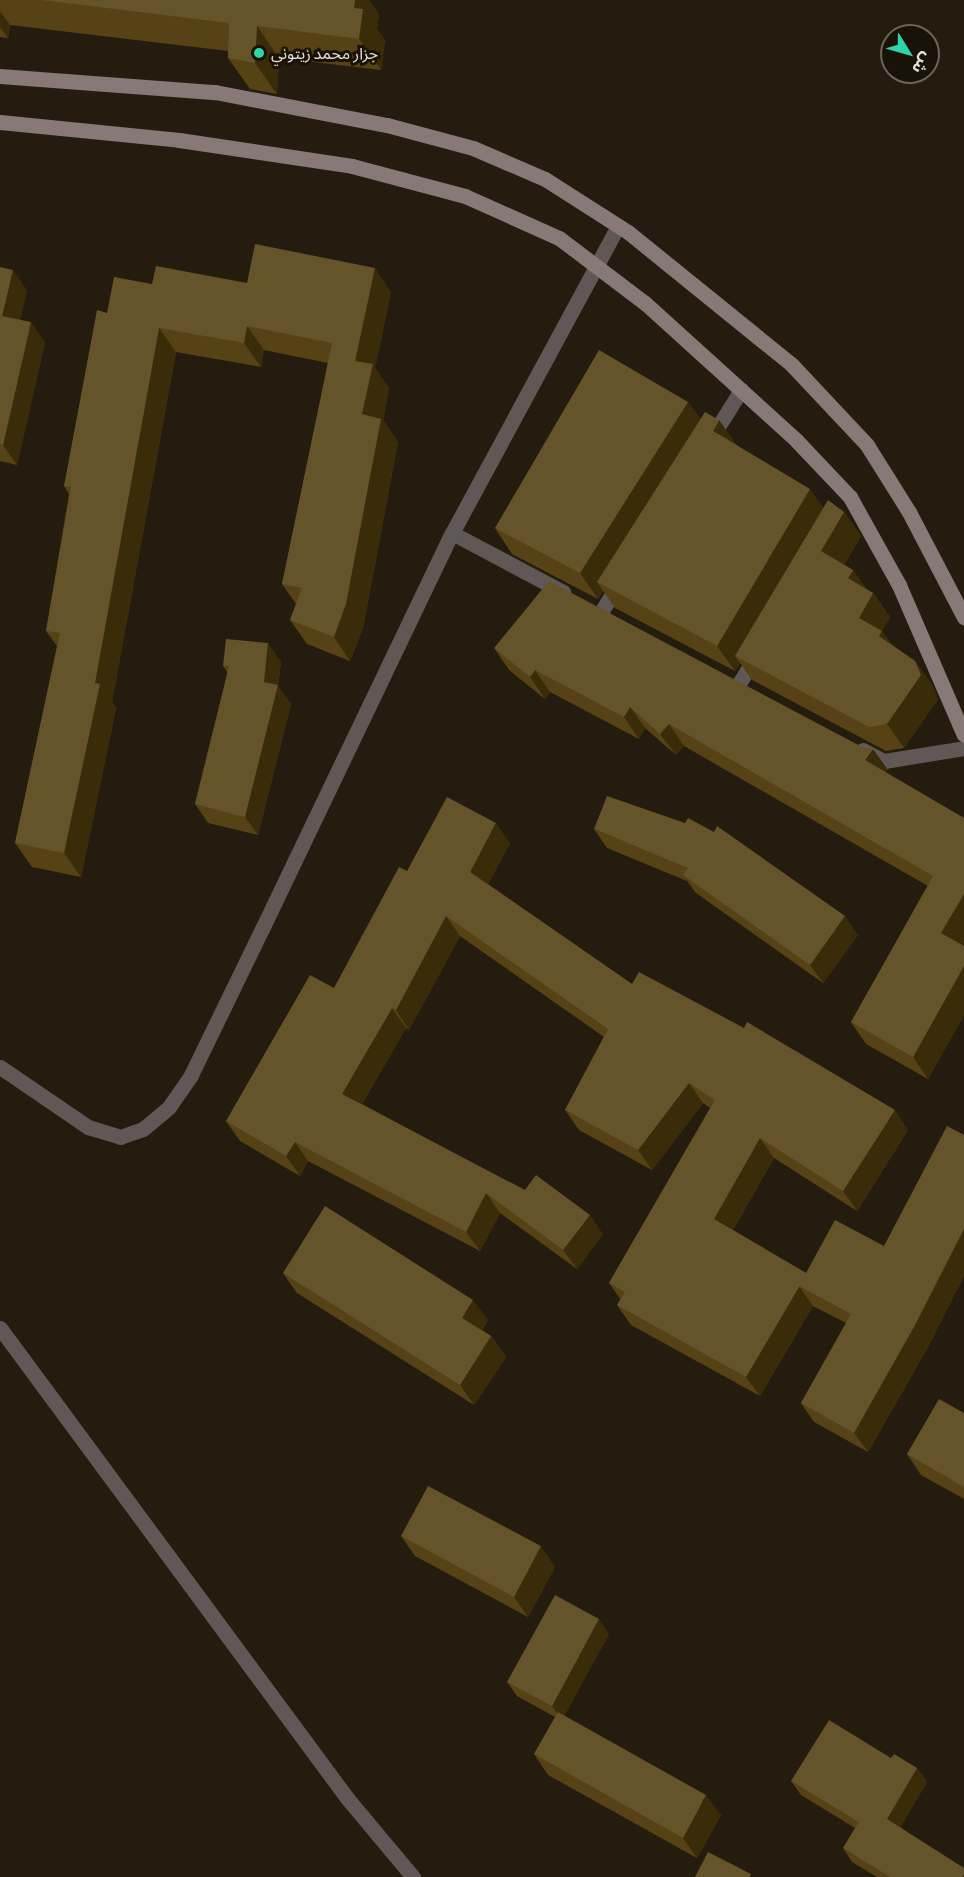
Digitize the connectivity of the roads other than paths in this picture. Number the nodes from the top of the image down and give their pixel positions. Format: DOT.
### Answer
graph roads {
  1 [pos="0,76"];
  2 [pos="0,122"];
  3 [pos="618,226"];
  4 [pos="596,266"];
  5 [pos="741,390"];
  6 [pos="703,450"];
  7 [pos="850,497"];
  8 [pos="838,517"];
  9 [pos="452,533"];
  10 [pos="626,572"];
  11 [pos="964,617"];
  12 [pos="768,635"];
  13 [pos="738,685"];
  14 [pos="964,735"];
  15 [pos="852,745"];
  16 [pos="964,748"];
  17 [pos="0,1067"];
  18 [pos="0,1328"];
  19 [pos="413,1877"];
  1 -- 3 [label="street"];
  2 -- 4 [label="street"];
  3 -- 4 [label="street"];
  3 -- 11 [label="street"];
  4 -- 5 [label="street"];
  4 -- 9 [label="street"];
  5 -- 6 [label="street"];
  5 -- 7 [label="street"];
  7 -- 8 [label="street"];
  7 -- 14 [label="street"];
  9 -- 10 [label="street"];
  9 -- 17 [label="street"];
  12 -- 13 [label="street"];
  15 -- 16 [label="street"];
  18 -- 19 [label="street"];
}
